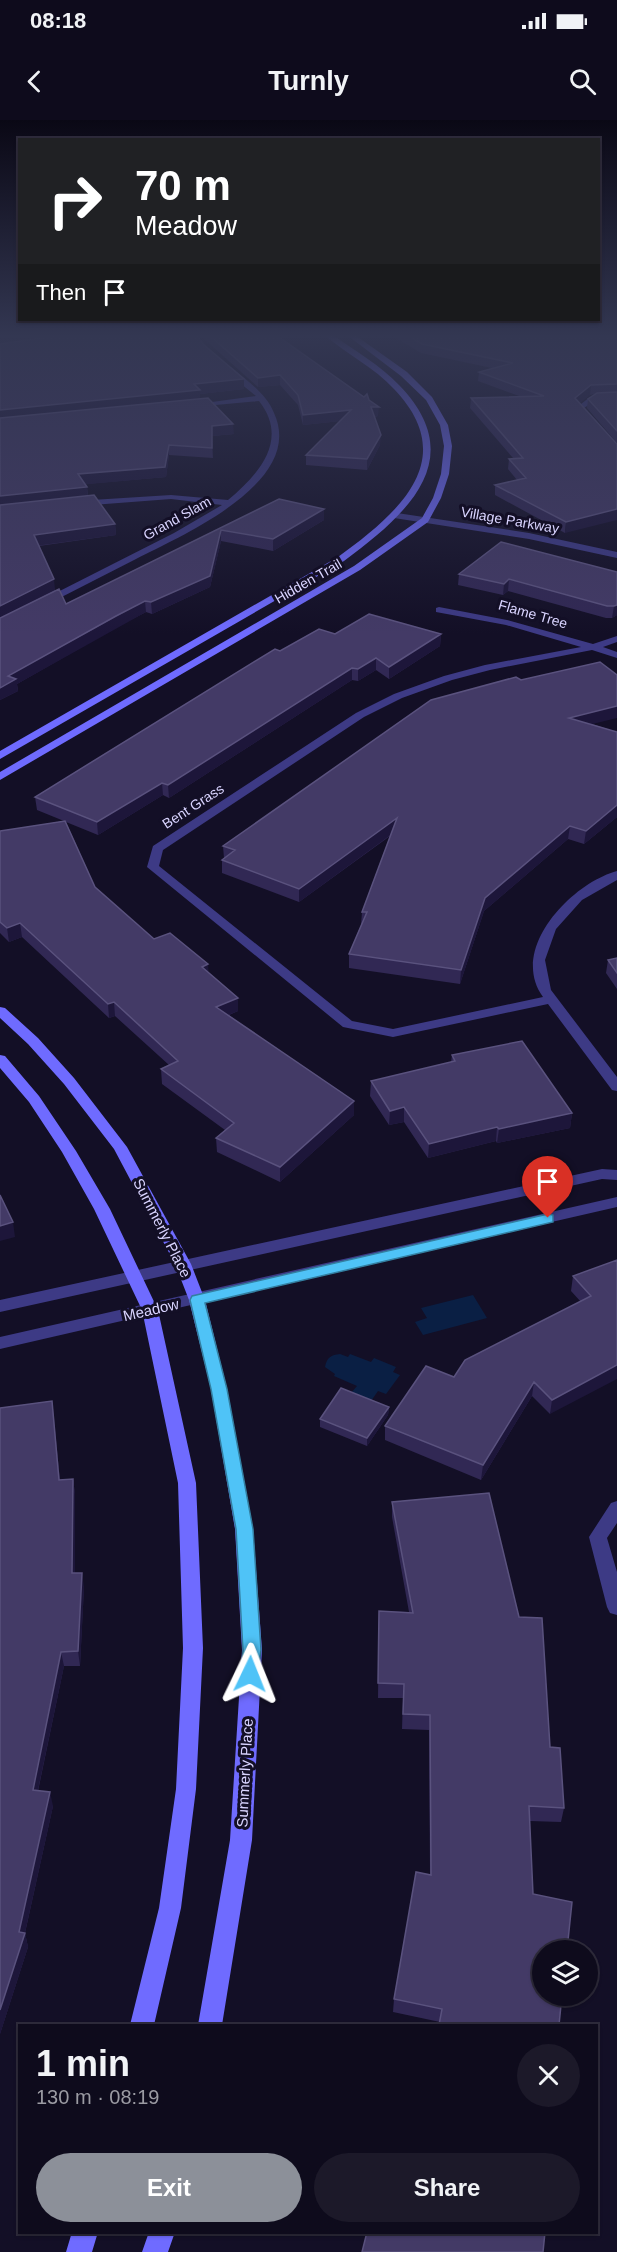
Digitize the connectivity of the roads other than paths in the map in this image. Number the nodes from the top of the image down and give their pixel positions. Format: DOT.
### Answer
graph roads {
  1 [pos="275,434"];
  2 [pos="423,434"];
  3 [pos="446,434"];
  4 [pos="603,434"];
  5 [pos="617,451"];
  6 [pos="229,503"];
  7 [pos="64,505"];
  8 [pos="398,516"];
  9 [pos="424,520"];
  10 [pos="617,555"];
  11 [pos="32,609"];
  12 [pos="439,610"];
  13 [pos="617,639"];
  14 [pos="594,647"];
  15 [pos="617,655"];
  16 [pos="0,756"];
  17 [pos="0,777"];
  18 [pos="617,875"];
  19 [pos="552,999"];
  20 [pos="0,1011"];
  21 [pos="0,1059"];
  22 [pos="617,1087"];
  23 [pos="617,1174"];
  24 [pos="617,1202"];
  25 [pos="183,1264"];
  26 [pos="134,1276"];
  27 [pos="197,1300"];
  28 [pos="0,1306"];
  29 [pos="150,1310"];
  30 [pos="0,1343"];
  31 [pos="617,1508"];
  32 [pos="617,1607"];
  33 [pos="142,2024"];
  34 [pos="210,2024"];
  35 [pos="84,2234"];
  36 [pos="161,2234"];
  37 [pos="79,2252"];
  38 [pos="156,2252"];
  1 -- 6 [label="street, Grand Slam"];
  2 -- 8 [label="street, Hidden Trail"];
  3 -- 9 [label="street, Hidden Trail"];
  4 -- 5 [label="street"];
  6 -- 7 [label="street"];
  6 -- 11 [label="street, Grand Slam"];
  8 -- 9 [label="street, Village Parkway"];
  8 -- 16 [label="street, Hidden Trail"];
  9 -- 10 [label="street, Village Parkway"];
  9 -- 17 [label="street, Hidden Trail"];
  12 -- 14 [label="street, Flame Tree"];
  13 -- 14 [label="street, Bent Grass"];
  14 -- 15 [label="street, Flame Tree"];
  14 -- 19 [label="street, Bent Grass"];
  18 -- 19 [label="street"];
  19 -- 22 [label="street"];
  20 -- 25 [label="street, Summerly Place"];
  21 -- 26 [label="street"];
  23 -- 25 [label="street"];
  24 -- 27 [label="street, Meadow"];
  25 -- 26 [label="street"];
  25 -- 27 [label="street, Summerly Place"];
  26 -- 28 [label="street"];
  26 -- 29 [label="street"];
  27 -- 29 [label="street, Meadow"];
  27 -- 34 [label="street, Summerly Place"];
  29 -- 30 [label="street, Meadow"];
  29 -- 33 [label="street"];
  31 -- 32 [label="street"];
  35 -- 37 [label="street"];
  36 -- 38 [label="street"];
}
